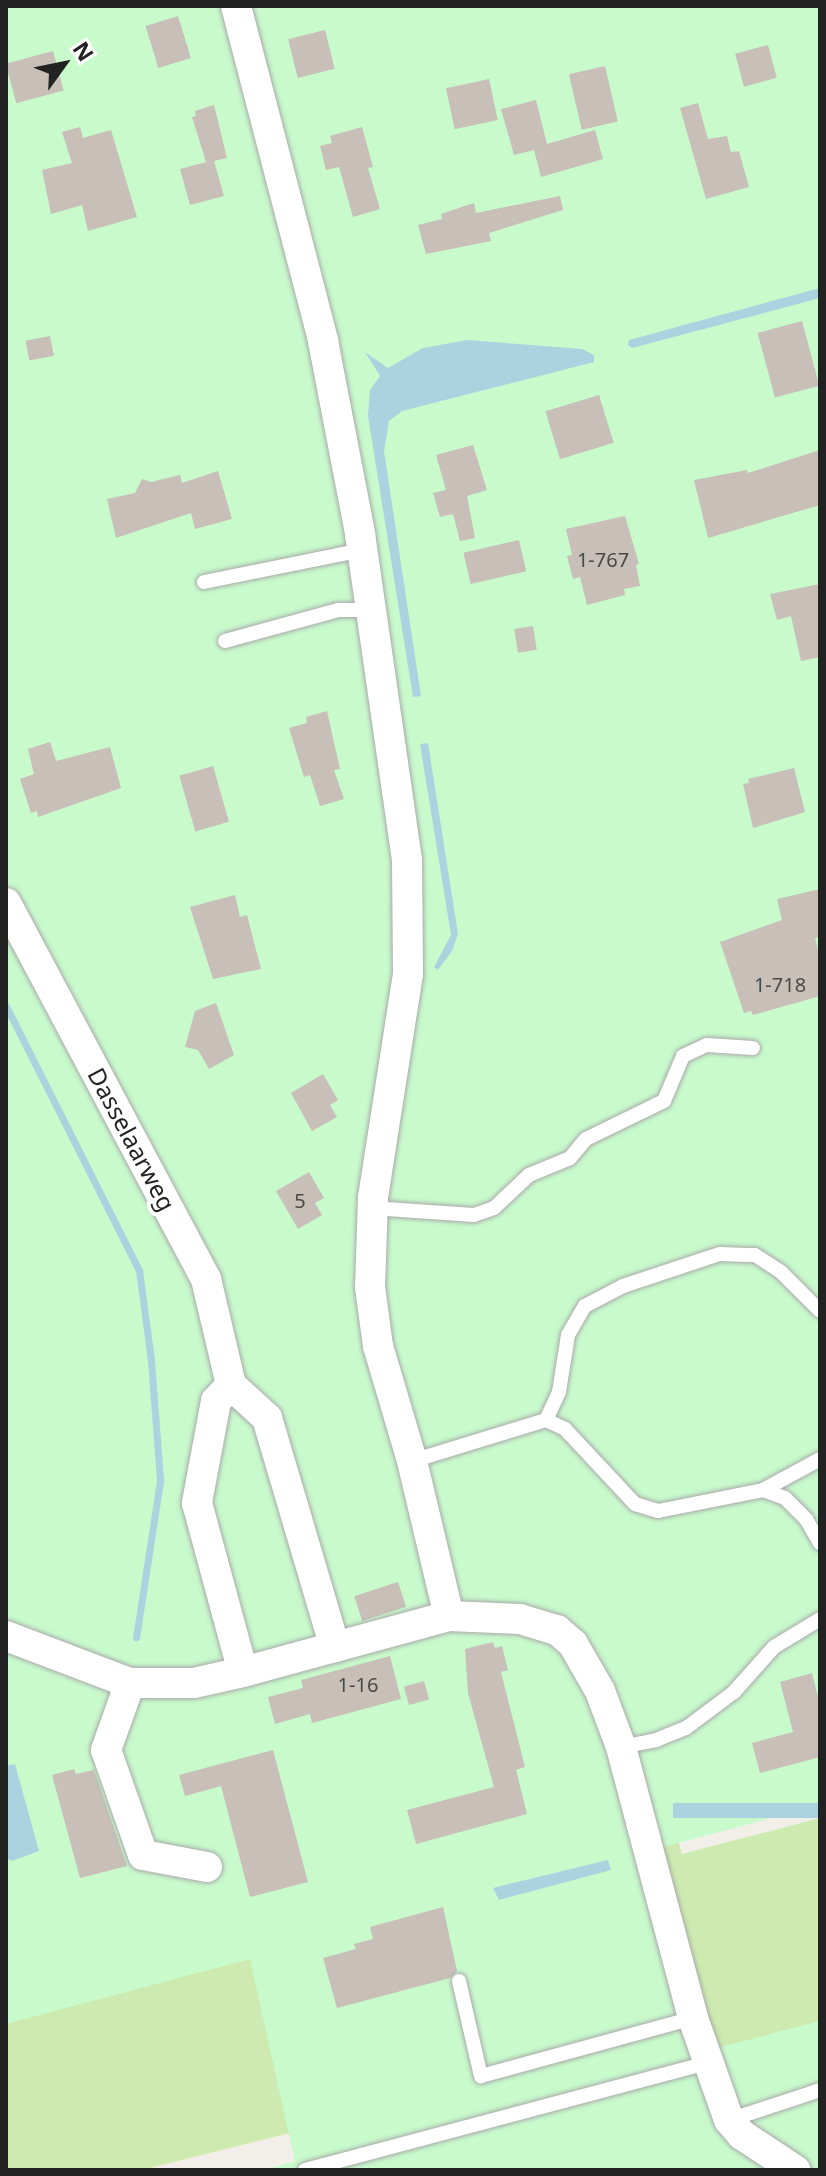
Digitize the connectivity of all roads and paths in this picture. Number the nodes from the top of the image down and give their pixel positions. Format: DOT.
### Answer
graph roads {
  1 [pos="236,6"];
  2 [pos="362,550"];
  3 [pos="204,582"];
  4 [pos="370,610"];
  5 [pos="225,641"];
  6 [pos="6,903"];
  7 [pos="753,1048"];
  8 [pos="372,1208"];
  9 [pos="820,1311"];
  10 [pos="231,1385"];
  11 [pos="546,1420"];
  12 [pos="820,1459"];
  13 [pos="412,1461"];
  14 [pos="763,1490"];
  15 [pos="820,1543"];
  16 [pos="449,1616"];
  17 [pos="820,1619"];
  18 [pos="6,1636"];
  19 [pos="335,1647"];
  20 [pos="243,1672"];
  21 [pos="130,1683"];
  22 [pos="621,1747"];
  23 [pos="207,1867"];
  24 [pos="459,1981"];
  25 [pos="693,2018"];
  26 [pos="707,2063"];
  27 [pos="820,2090"];
  28 [pos="729,2120"];
  29 [pos="305,2170"];
  30 [pos="795,2170"];
  1 -- 2 [label="street"];
  2 -- 3 [label="lane"];
  2 -- 4 [label="street"];
  4 -- 5 [label="lane"];
  4 -- 8 [label="street"];
  6 -- 10 [label="street, Dasselaarweg"];
  7 -- 8 [label="lane"];
  8 -- 13 [label="street"];
  9 -- 11 [label="lane"];
  10 -- 19 [label="street"];
  10 -- 20 [label="street"];
  11 -- 13 [label="lane"];
  11 -- 14 [label="lane"];
  12 -- 14 [label="lane"];
  13 -- 16 [label="street"];
  14 -- 15 [label="lane"];
  16 -- 19 [label="street"];
  16 -- 22 [label="street"];
  17 -- 22 [label="lane"];
  18 -- 21 [label="street"];
  19 -- 20 [label="street"];
  20 -- 21 [label="street"];
  21 -- 23 [label="street"];
  22 -- 25 [label="street"];
  24 -- 25 [label="lane"];
  25 -- 26 [label="street"];
  26 -- 28 [label="street"];
  26 -- 29 [label="lane"];
  27 -- 28 [label="lane"];
  28 -- 30 [label="street"];
}
